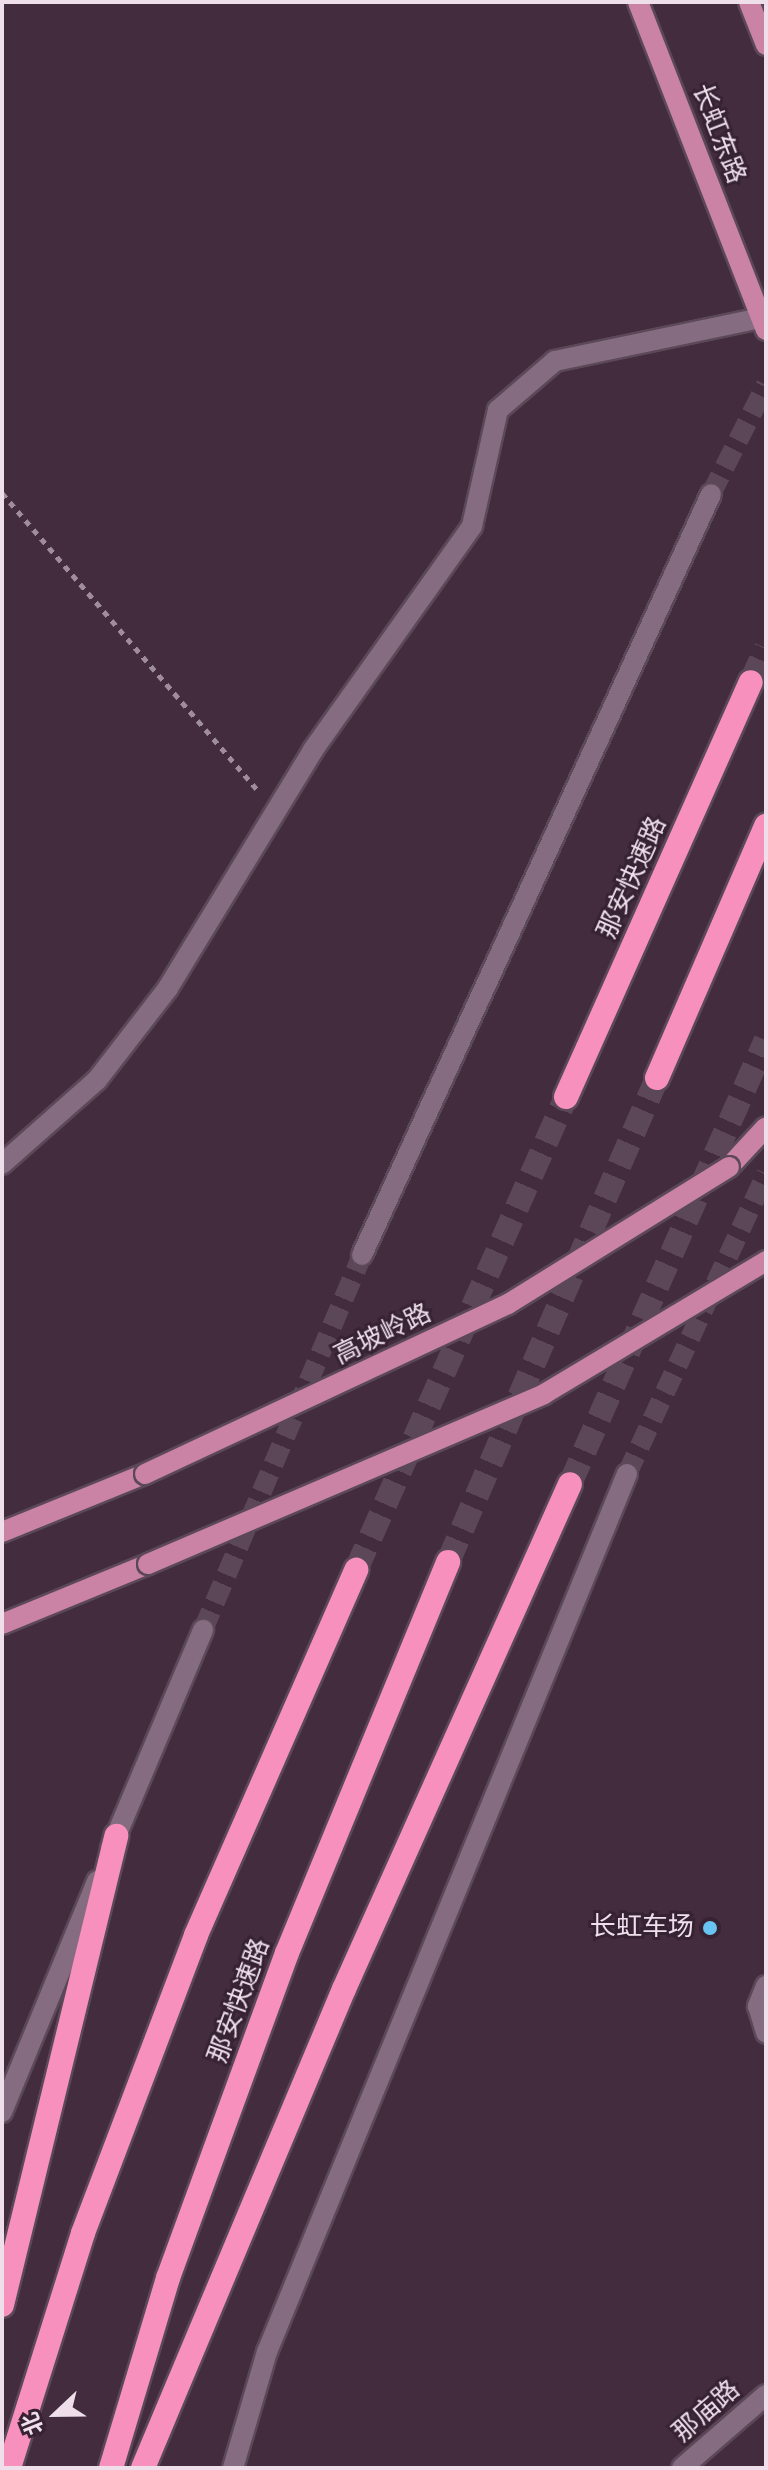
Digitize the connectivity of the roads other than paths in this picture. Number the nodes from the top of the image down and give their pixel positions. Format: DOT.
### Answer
graph roads {
  1 [pos="638,2"];
  2 [pos="749,2"];
  3 [pos="766,45"];
  4 [pos="764,324"];
  5 [pos="711,494"];
  6 [pos="751,682"];
  7 [pos="766,826"];
  8 [pos="657,1078"];
  9 [pos="566,1097"];
  10 [pos="766,1127"];
  11 [pos="766,1145"];
  12 [pos="2,1164"];
  13 [pos="729,1167"];
  14 [pos="362,1255"];
  15 [pos="766,1261"];
  16 [pos="627,1474"];
  17 [pos="570,1484"];
  18 [pos="2,1532"];
  19 [pos="448,1562"];
  20 [pos="356,1570"];
  21 [pos="2,1624"];
  22 [pos="203,1630"];
  23 [pos="116,1836"];
  24 [pos="766,1986"];
  25 [pos="766,2033"];
  26 [pos="2,2112"];
  27 [pos="2,2305"];
  28 [pos="766,2395"];
  29 [pos="9,2468"];
  30 [pos="111,2468"];
  31 [pos="143,2468"];
  32 [pos="233,2468"];
  33 [pos="682,2468"];
  1 -- 4 [label="main road, 长虹东路"];
  2 -- 3 [label="main road"];
  4 -- 12 [label="street"];
  5 -- 14 [label="street"];
  6 -- 9 [label="highway, 那安快速路"];
  7 -- 8 [label="highway"];
  10 -- 13 [label="main road"];
  11 -- 13 [label="main road, 高坡岭路"];
  13 -- 18 [label="main road, 高坡岭路, bridge"];
  15 -- 21 [label="main road, bridge"];
  16 -- 32 [label="street"];
  17 -- 31 [label="highway"];
  19 -- 30 [label="highway, 那安快速路"];
  20 -- 29 [label="highway"];
  22 -- 23 [label="street"];
  23 -- 26 [label="street"];
  23 -- 27 [label="highway"];
  24 -- 25 [label="street"];
  28 -- 33 [label="street, 那庙路"];
}
